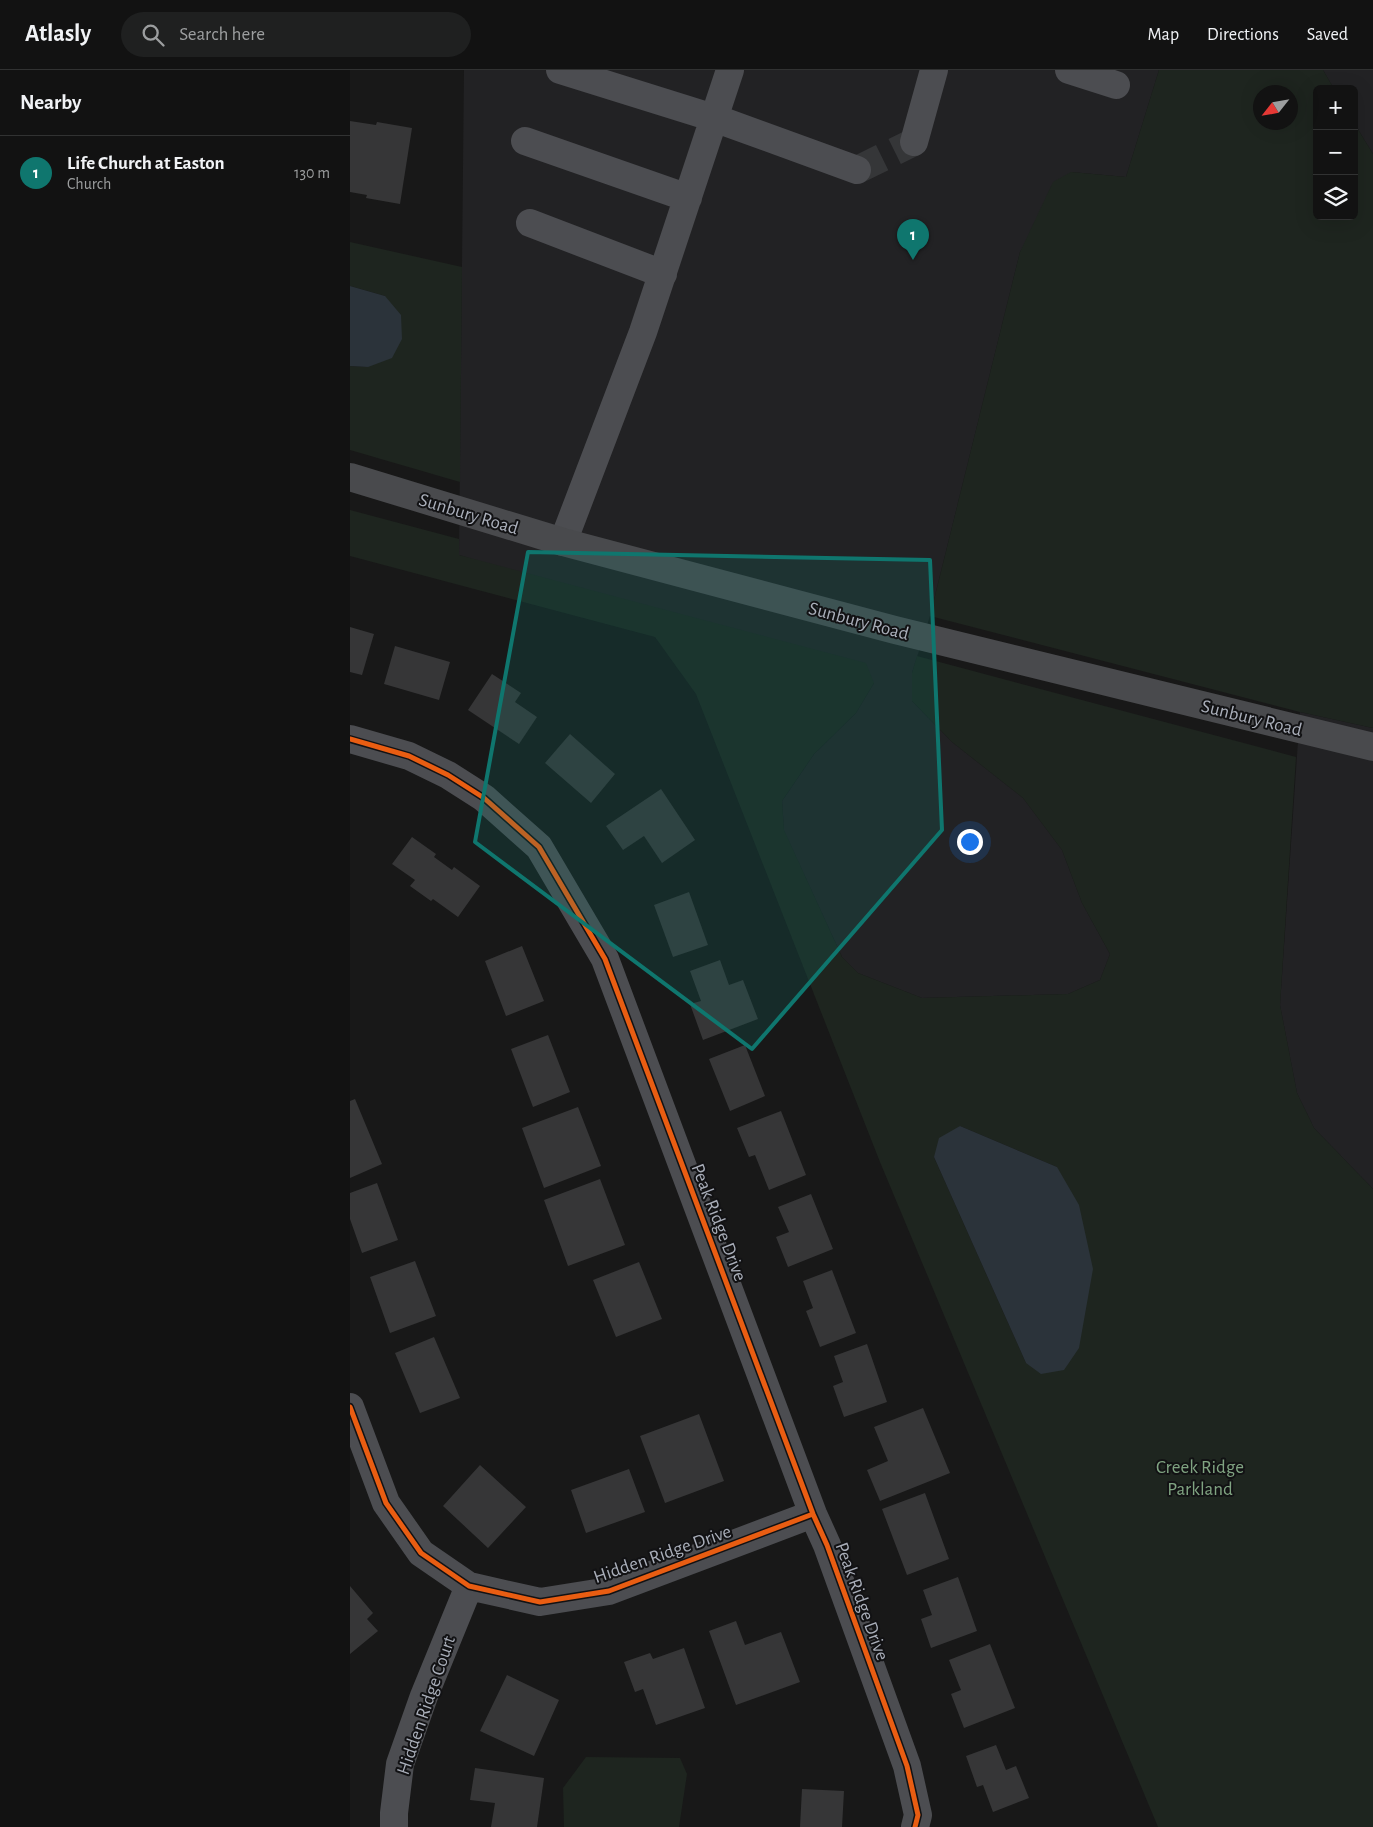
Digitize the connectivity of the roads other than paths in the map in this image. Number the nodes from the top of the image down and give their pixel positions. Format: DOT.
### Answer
graph roads {
  1 [pos="560,70"];
  2 [pos="730,70"];
  3 [pos="934,70"];
  4 [pos="1069,70"];
  5 [pos="1116,85"];
  6 [pos="714,118"];
  7 [pos="525,141"];
  8 [pos="914,142"];
  9 [pos="857,170"];
  10 [pos="688,198"];
  11 [pos="530,223"];
  12 [pos="663,274"];
  13 [pos="350,477"];
  14 [pos="563,542"];
  15 [pos="350,739"];
  16 [pos="1373,747"];
  17 [pos="350,1407"];
  18 [pos="813,1514"];
  19 [pos="469,1586"];
  20 [pos="394,1827"];
  21 [pos="915,1827"];
  1 -- 6 [label="street"];
  2 -- 6 [label="street"];
  3 -- 8 [label="street"];
  4 -- 5 [label="street"];
  6 -- 9 [label="street"];
  6 -- 10 [label="street"];
  7 -- 10 [label="street"];
  10 -- 12 [label="street"];
  11 -- 12 [label="street"];
  12 -- 14 [label="street"];
  13 -- 14 [label="main road, Sunbury Road"];
  14 -- 16 [label="main road, Sunbury Road"];
  15 -- 18 [label="street, Peak Ridge Drive"];
  17 -- 19 [label="street, Hidden Ridge Drive"];
  18 -- 19 [label="street, Hidden Ridge Drive"];
  18 -- 21 [label="street, Peak Ridge Drive"];
  19 -- 20 [label="street, Hidden Ridge Court"];
}
